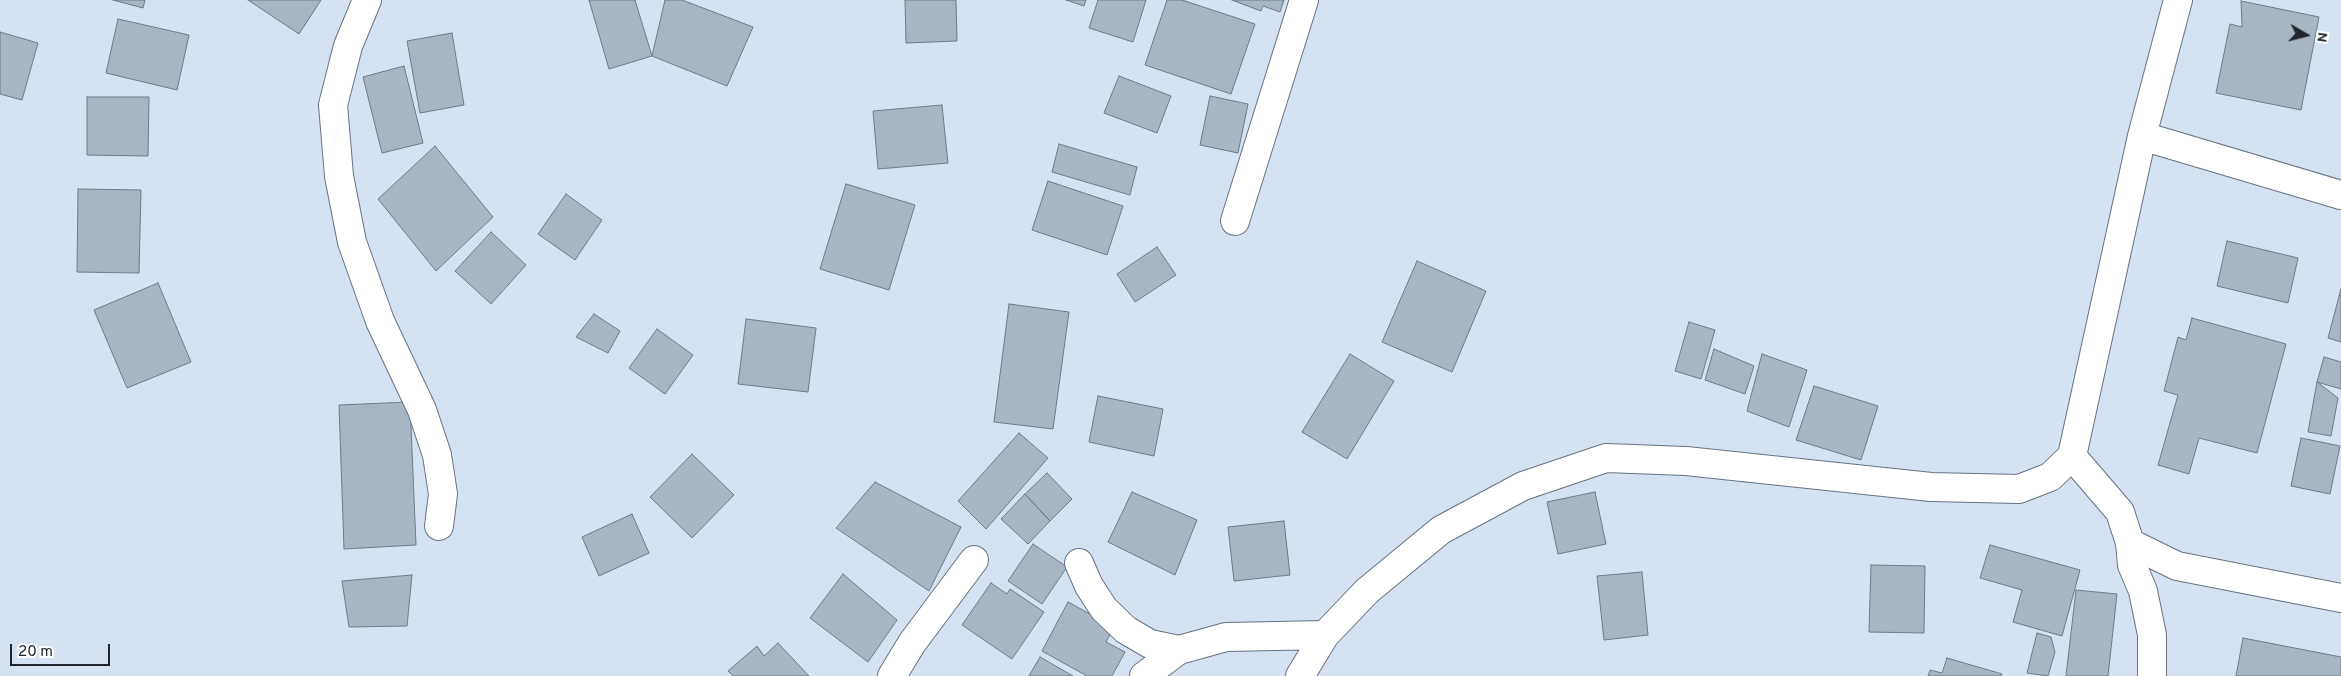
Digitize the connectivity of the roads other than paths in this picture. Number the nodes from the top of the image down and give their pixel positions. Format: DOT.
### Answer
graph roads {
  1 [pos="367,0"];
  2 [pos="1304,0"];
  3 [pos="2178,0"];
  4 [pos="2142,136"];
  5 [pos="2341,195"];
  6 [pos="1235,220"];
  7 [pos="2072,456"];
  8 [pos="439,526"];
  9 [pos="2130,543"];
  10 [pos="974,560"];
  11 [pos="1080,563"];
  12 [pos="2341,598"];
  13 [pos="1325,635"];
  14 [pos="1180,650"];
  15 [pos="892,676"];
  16 [pos="1144,676"];
  17 [pos="1300,676"];
  18 [pos="2152,676"];
  1 -- 8 [label="street"];
  2 -- 6 [label="street"];
  3 -- 4 [label="street"];
  4 -- 5 [label="street"];
  4 -- 7 [label="street"];
  7 -- 9 [label="street"];
  7 -- 13 [label="street"];
  9 -- 12 [label="street"];
  9 -- 18 [label="street"];
  10 -- 15 [label="street"];
  11 -- 14 [label="street"];
  13 -- 14 [label="street"];
  13 -- 17 [label="street"];
  14 -- 16 [label="street"];
}
